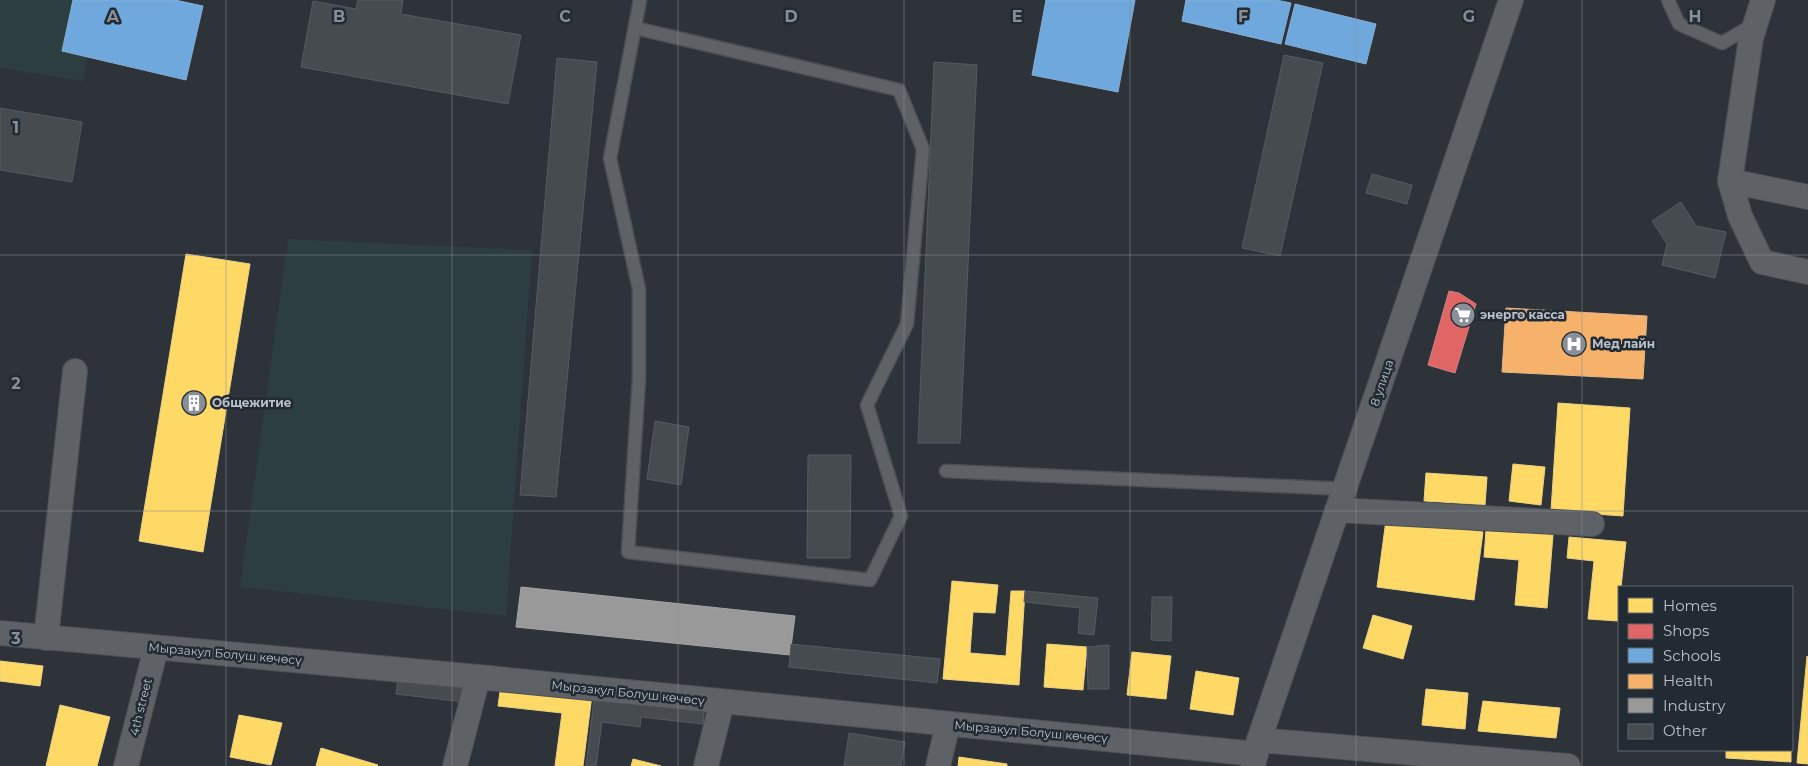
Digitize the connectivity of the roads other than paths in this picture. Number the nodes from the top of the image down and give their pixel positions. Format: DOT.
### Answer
graph roads {
  1 [pos="640,0"];
  2 [pos="1511,0"];
  3 [pos="1668,0"];
  4 [pos="1763,0"];
  5 [pos="1755,24"];
  6 [pos="635,28"];
  7 [pos="1730,181"];
  8 [pos="1808,197"];
  9 [pos="1808,272"];
  10 [pos="75,371"];
  11 [pos="946,471"];
  12 [pos="1342,500"];
  13 [pos="1592,524"];
  14 [pos="0,633"];
  15 [pos="46,638"];
  16 [pos="156,648"];
  17 [pos="478,677"];
  18 [pos="722,702"];
  19 [pos="948,724"];
  20 [pos="1256,753"];
  21 [pos="1538,765"];
  22 [pos="126,766"];
  23 [pos="455,766"];
  24 [pos="706,766"];
  25 [pos="938,766"];
  26 [pos="1568,766"];
  1 -- 6 [label="lane"];
  2 -- 12 [label="street, 8 улица"];
  3 -- 5 [label="lane"];
  4 -- 5 [label="street"];
  5 -- 7 [label="street"];
  6 -- 6 [label="lane"];
  7 -- 8 [label="street"];
  7 -- 9 [label="street"];
  10 -- 15 [label="street"];
  11 -- 12 [label="lane"];
  12 -- 13 [label="street"];
  12 -- 20 [label="street, 8 улица"];
  14 -- 15 [label="street, Мырзакул Болуш көчөсү"];
  15 -- 16 [label="street, Мырзакул Болуш көчөсү"];
  16 -- 17 [label="street, Мырзакул Болуш көчөсү"];
  16 -- 22 [label="street, 4th street"];
  17 -- 18 [label="street, Мырзакул Болуш көчөсү"];
  17 -- 23 [label="street"];
  18 -- 19 [label="street, Мырзакул Болуш көчөсү"];
  18 -- 24 [label="street"];
  19 -- 20 [label="street, Мырзакул Болуш көчөсү"];
  19 -- 25 [label="street"];
  20 -- 21 [label="street, Мырзакул Болуш көчөсү"];
  21 -- 26 [label="street, Мырзакул Болуш көчөсү"];
}
